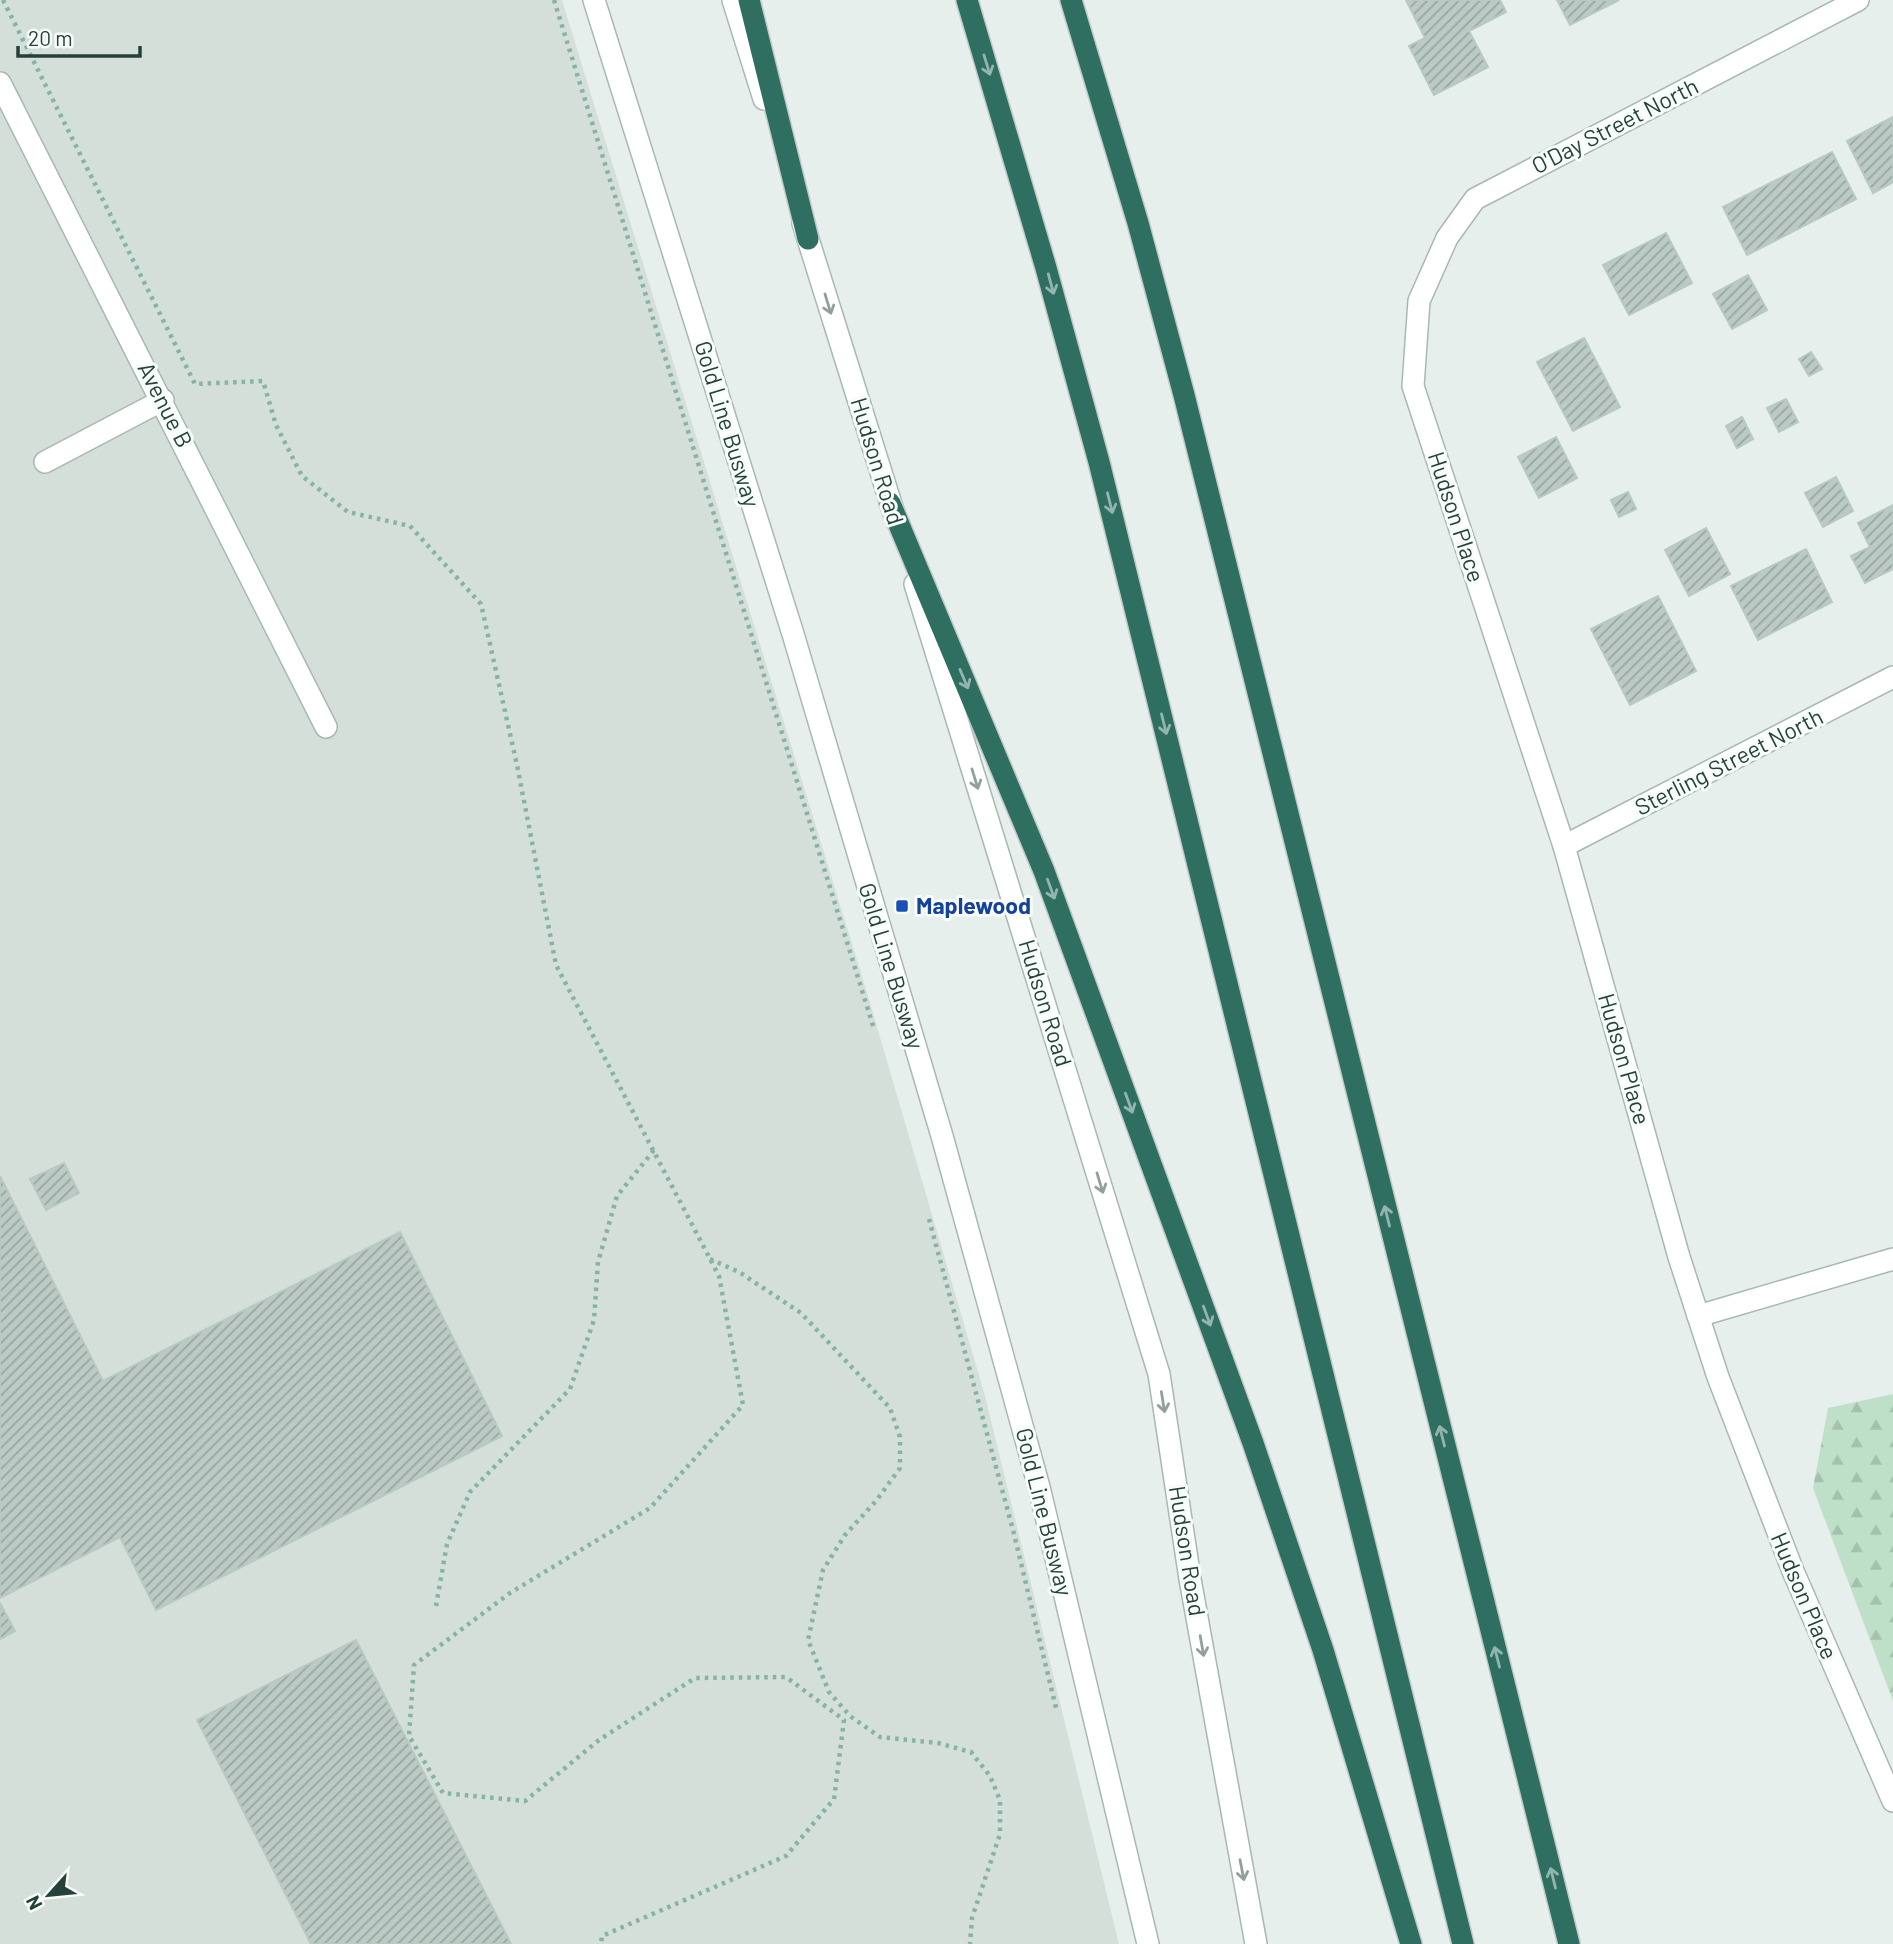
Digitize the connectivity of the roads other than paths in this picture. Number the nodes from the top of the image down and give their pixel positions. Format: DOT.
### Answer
graph roads {
  1 [pos="594,0"];
  2 [pos="733,0"];
  3 [pos="749,0"];
  4 [pos="967,0"];
  5 [pos="1071,0"];
  6 [pos="1858,0"];
  7 [pos="0,83"];
  8 [pos="808,239"];
  9 [pos="1419,301"];
  10 [pos="163,400"];
  11 [pos="45,462"];
  12 [pos="890,503"];
  13 [pos="1893,677"];
  14 [pos="326,727"];
  15 [pos="1564,846"];
  16 [pos="1893,1259"];
  17 [pos="1698,1316"];
  18 [pos="1893,1801"];
  19 [pos="1148,1944"];
  20 [pos="1256,1944"];
  21 [pos="1411,1944"];
  22 [pos="1463,1944"];
  23 [pos="1569,1944"];
  1 -- 19 [label="street, Gold Line Busway"];
  2 -- 8 [label="street, Hudson Road"];
  3 -- 8 [label="highway"];
  4 -- 22 [label="highway, one-way"];
  23 -- 5 [label="highway, one-way"];
  6 -- 9 [label="street, O'Day Street North"];
  7 -- 10 [label="street, Avenue B"];
  8 -- 12 [label="street, Hudson Road, one-way"];
  9 -- 15 [label="street, Hudson Place"];
  10 -- 11 [label="street"];
  10 -- 14 [label="street, Avenue B"];
  12 -- 20 [label="street, Hudson Road, one-way"];
  12 -- 21 [label="highway, one-way"];
  13 -- 15 [label="street, Sterling Street North"];
  15 -- 17 [label="street, Hudson Place"];
  16 -- 17 [label="street"];
  17 -- 18 [label="street, Hudson Place"];
}
